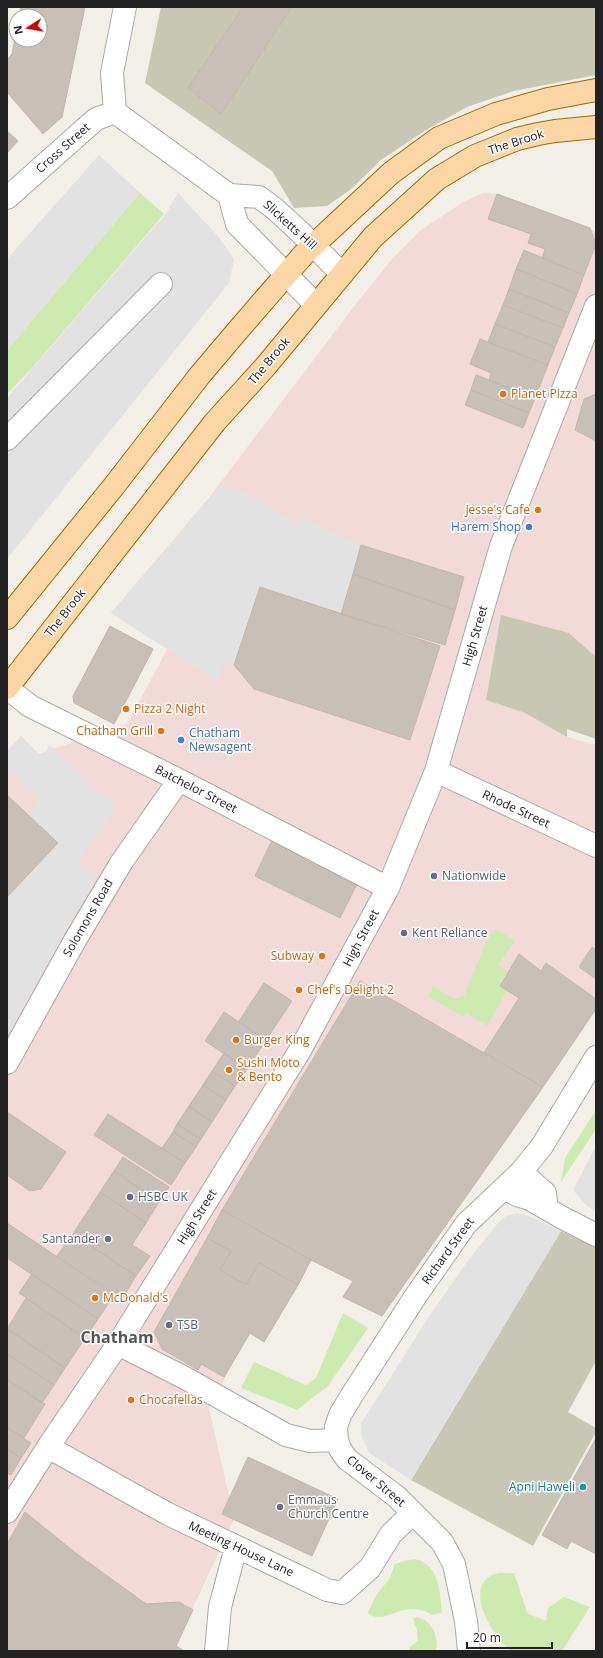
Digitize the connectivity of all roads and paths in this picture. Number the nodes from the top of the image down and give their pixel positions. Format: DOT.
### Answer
graph roads {
  1 [pos="125,7"];
  2 [pos="596,90"];
  3 [pos="115,112"];
  4 [pos="596,127"];
  5 [pos="229,195"];
  6 [pos="7,198"];
  7 [pos="313,246"];
  8 [pos="342,274"];
  9 [pos="287,275"];
  10 [pos="161,284"];
  11 [pos="316,305"];
  12 [pos="596,306"];
  13 [pos="589,344"];
  14 [pos="7,439"];
  15 [pos="7,618"];
  16 [pos="7,688"];
  17 [pos="436,771"];
  18 [pos="179,780"];
  19 [pos="596,846"];
  20 [pos="388,888"];
  21 [pos="596,1057"];
  22 [pos="7,1063"];
  23 [pos="521,1172"];
  24 [pos="504,1188"];
  25 [pos="547,1209"];
  26 [pos="596,1235"];
  27 [pos="118,1344"];
  28 [pos="337,1440"];
  29 [pos="48,1447"];
  30 [pos="7,1512"];
  31 [pos="413,1513"];
  32 [pos="236,1546"];
  33 [pos="216,1651"];
  34 [pos="469,1651"];
  1 -- 3 [label="street"];
  2 -- 7 [label="main road"];
  3 -- 5 [label="street"];
  3 -- 6 [label="street, Cross Street"];
  4 -- 8 [label="main road, The Brook"];
  5 -- 7 [label="street, Slicketts Hill"];
  5 -- 9 [label="street"];
  7 -- 8 [label="street, Slicketts Hill"];
  7 -- 9 [label="main road"];
  8 -- 11 [label="main road, The Brook"];
  9 -- 11 [label="street"];
  9 -- 15 [label="main road"];
  10 -- 14 [label="street"];
  11 -- 16 [label="main road, The Brook"];
  12 -- 13 [label="street, High Street"];
  13 -- 17 [label="street, High Street"];
  16 -- 18 [label="street, Batchelor Street"];
  17 -- 19 [label="street, Rhode Street"];
  17 -- 20 [label="street, High Street"];
  18 -- 20 [label="street, Batchelor Street"];
  18 -- 22 [label="street, Solomons Road"];
  20 -- 27 [label="street, High Street"];
  21 -- 23 [label="street, Richard Street"];
  23 -- 24 [label="street, Richard Street"];
  23 -- 25 [label="street"];
  24 -- 25 [label="street"];
  24 -- 28 [label="street, Richard Street"];
  25 -- 26 [label="street"];
  27 -- 28 [label="street"];
  27 -- 29 [label="street, High Street"];
  28 -- 31 [label="street, Clover Street"];
  29 -- 30 [label="street, High Street"];
  29 -- 32 [label="street, Meeting House Lane"];
  31 -- 32 [label="street, Meeting House Lane"];
  31 -- 34 [label="street, Clover Street"];
  32 -- 33 [label="street"];
}
